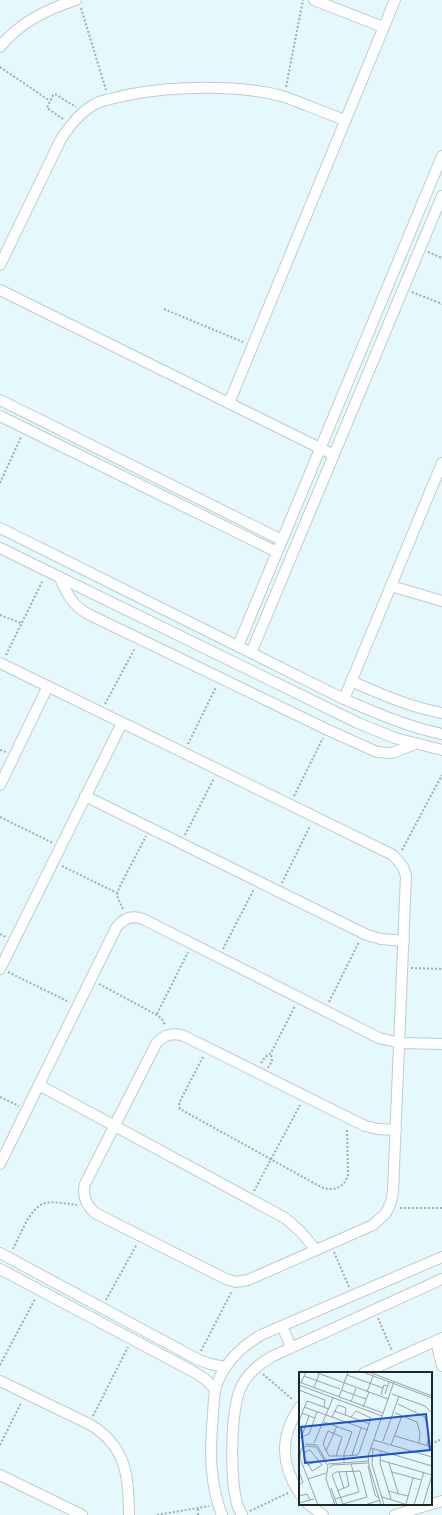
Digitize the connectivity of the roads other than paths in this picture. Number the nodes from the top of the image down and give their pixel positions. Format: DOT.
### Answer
graph roads {
  1 [pos="314,0"];
  2 [pos="395,0"];
  3 [pos="78,4"];
  4 [pos="383,27"];
  5 [pos="0,47"];
  6 [pos="345,120"];
  7 [pos="442,156"];
  8 [pos="442,196"];
  9 [pos="0,265"];
  10 [pos="0,290"];
  11 [pos="0,400"];
  12 [pos="228,403"];
  13 [pos="0,416"];
  14 [pos="320,448"];
  15 [pos="334,455"];
  16 [pos="442,463"];
  17 [pos="0,528"];
  18 [pos="282,540"];
  19 [pos="0,548"];
  20 [pos="276,552"];
  21 [pos="60,578"];
  22 [pos="391,586"];
  23 [pos="442,601"];
  24 [pos="238,646"];
  25 [pos="250,653"];
  26 [pos="1,664"];
  27 [pos="300,677"];
  28 [pos="351,681"];
  29 [pos="48,686"];
  30 [pos="293,692"];
  31 [pos="344,699"];
  32 [pos="442,713"];
  33 [pos="122,723"];
  34 [pos="442,734"];
  35 [pos="415,744"];
  36 [pos="442,750"];
  37 [pos="0,785"];
  38 [pos="85,796"];
  39 [pos="404,941"];
  40 [pos="0,968"];
  41 [pos="400,1042"];
  42 [pos="442,1044"];
  43 [pos="40,1085"];
  44 [pos="115,1126"];
  45 [pos="396,1130"];
  46 [pos="0,1164"];
  47 [pos="316,1250"];
  48 [pos="4,1255"];
  49 [pos="442,1257"];
  50 [pos="0,1269"];
  51 [pos="442,1279"];
  52 [pos="282,1326"];
  53 [pos="439,1339"];
  54 [pos="291,1347"];
  55 [pos="442,1366"];
  56 [pos="225,1367"];
  57 [pos="366,1372"];
  58 [pos="0,1381"];
  59 [pos="215,1389"];
  60 [pos="297,1404"];
  61 [pos="0,1475"];
  62 [pos="298,1492"];
  63 [pos="442,1501"];
  64 [pos="432,1504"];
  65 [pos="309,1505"];
  66 [pos="429,1505"];
  67 [pos="82,1515"];
  68 [pos="129,1515"];
  69 [pos="222,1515"];
  70 [pos="242,1515"];
  71 [pos="323,1515"];
  72 [pos="395,1515"];
  1 -- 4 [label="street"];
  2 -- 4 [label="street"];
  3 -- 5 [label="street"];
  4 -- 6 [label="street"];
  6 -- 9 [label="street"];
  6 -- 12 [label="street"];
  7 -- 14 [label="street"];
  8 -- 15 [label="street"];
  10 -- 12 [label="street"];
  11 -- 18 [label="street"];
  12 -- 14 [label="street"];
  13 -- 20 [label="street"];
  14 -- 15 [label="street"];
  14 -- 18 [label="street"];
  15 -- 25 [label="street"];
  16 -- 22 [label="street"];
  17 -- 24 [label="street"];
  18 -- 20 [label="street"];
  19 -- 21 [label="street"];
  20 -- 24 [label="street"];
  21 -- 30 [label="street"];
  21 -- 35 [label="street"];
  22 -- 23 [label="street"];
  22 -- 28 [label="street"];
  24 -- 25 [label="street"];
  25 -- 27 [label="street"];
  26 -- 29 [label="street"];
  27 -- 30 [label="street"];
  27 -- 31 [label="street"];
  28 -- 31 [label="street"];
  28 -- 32 [label="street"];
  29 -- 33 [label="street"];
  29 -- 37 [label="street"];
  30 -- 35 [label="street"];
  31 -- 34 [label="street"];
  33 -- 38 [label="street"];
  33 -- 39 [label="street"];
  35 -- 36 [label="street"];
  38 -- 39 [label="street"];
  38 -- 40 [label="street"];
  39 -- 41 [label="street"];
  41 -- 42 [label="street"];
  41 -- 43 [label="street"];
  41 -- 45 [label="street"];
  43 -- 44 [label="street"];
  43 -- 46 [label="street"];
  44 -- 45 [label="street"];
  44 -- 47 [label="street"];
  44 -- 47 [label="street"];
  45 -- 47 [label="street"];
  48 -- 56 [label="street"];
  49 -- 52 [label="street"];
  50 -- 59 [label="street"];
  51 -- 54 [label="street"];
  52 -- 54 [label="street"];
  52 -- 56 [label="street"];
  53 -- 55 [label="street"];
  53 -- 57 [label="street"];
  54 -- 70 [label="street"];
  56 -- 59 [label="street"];
  58 -- 68 [label="street"];
  59 -- 69 [label="street"];
  60 -- 62 [label="street"];
  61 -- 67 [label="street"];
  63 -- 64 [label="street"];
  65 -- 71 [label="street"];
  66 -- 72 [label="street"];
}
